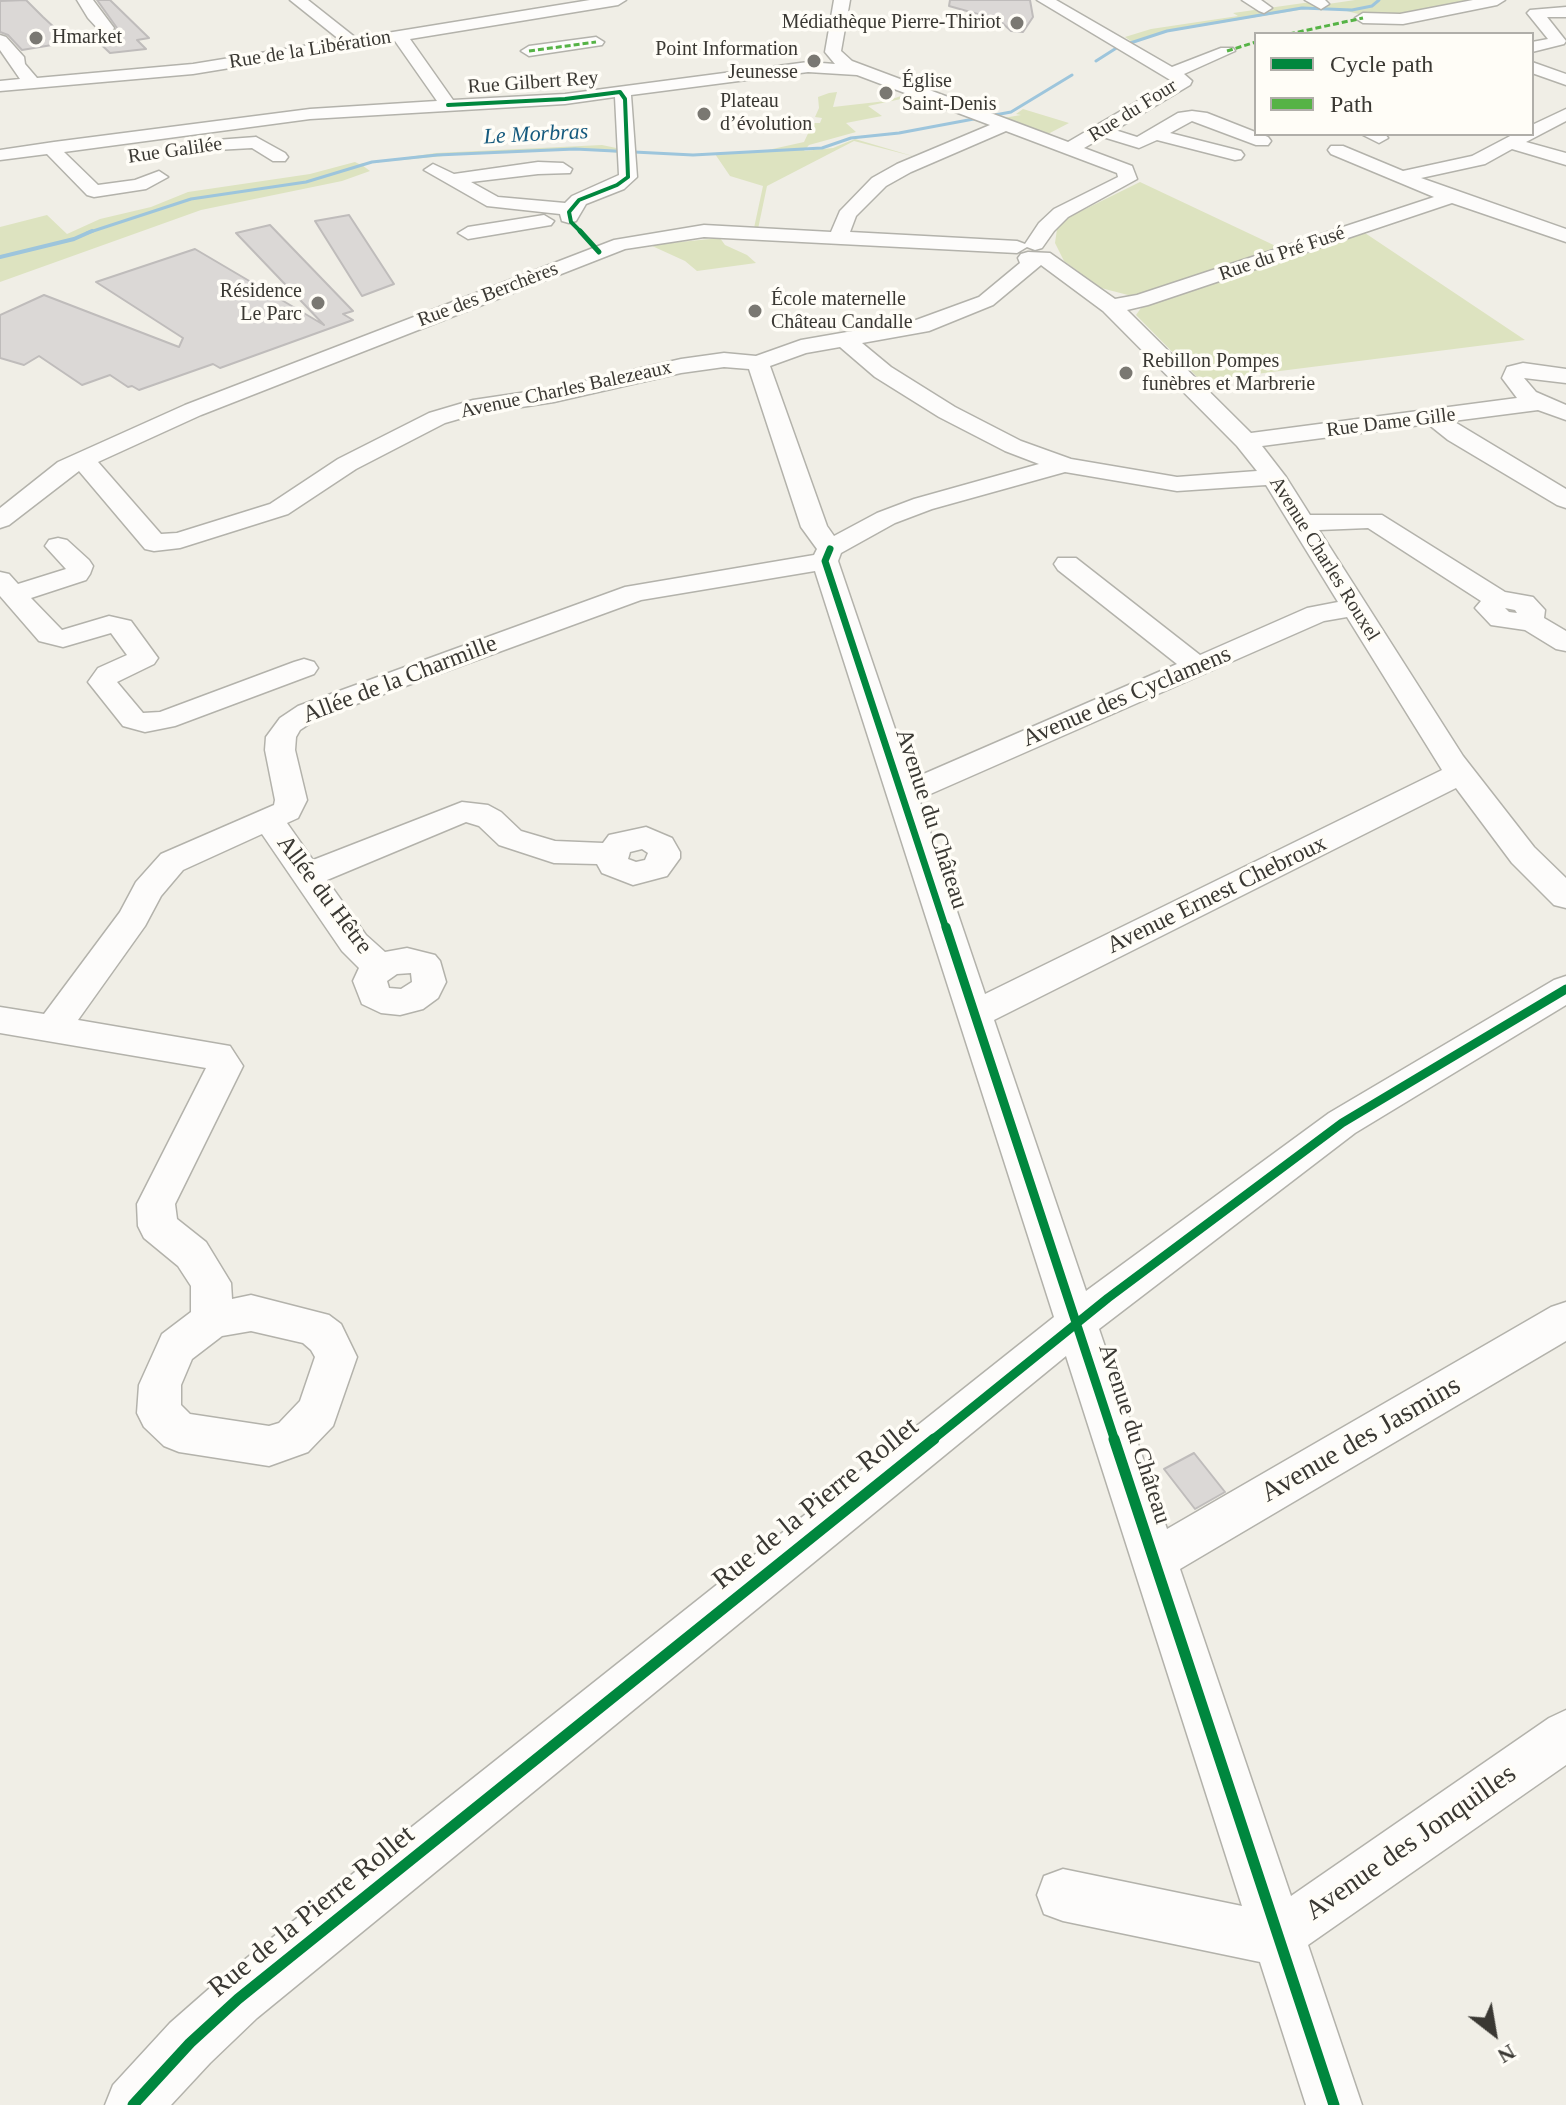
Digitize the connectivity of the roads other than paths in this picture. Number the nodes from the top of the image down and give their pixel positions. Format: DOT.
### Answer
graph roads {
  1 [pos="85,0"];
  2 [pos="298,0"];
  3 [pos="618,0"];
  4 [pos="842,0"];
  5 [pos="1045,0"];
  6 [pos="1497,0"];
  7 [pos="447,12"];
  8 [pos="1566,12"];
  9 [pos="1363,18"];
  10 [pos="1403,18"];
  11 [pos="467,24"];
  12 [pos="106,28"];
  13 [pos="1429,30"];
  14 [pos="399,35"];
  15 [pos="0,40"];
  16 [pos="596,42"];
  17 [pos="353,43"];
  18 [pos="1534,47"];
  19 [pos="529,51"];
  20 [pos="1227,51"];
  21 [pos="193,69"];
  22 [pos="856,70"];
  23 [pos="1536,71"];
  24 [pos="1173,73"];
  25 [pos="1566,80"];
  26 [pos="33,84"];
  27 [pos="0,86"];
  28 [pos="210,89"];
  29 [pos="620,92"];
  30 [pos="448,105"];
  31 [pos="1566,114"];
  32 [pos="1008,124"];
  33 [pos="1101,131"];
  34 [pos="1534,131"];
  35 [pos="1158,135"];
  36 [pos="1524,136"];
  37 [pos="1262,141"];
  38 [pos="1509,143"];
  39 [pos="54,147"];
  40 [pos="1072,148"];
  41 [pos="1337,150"];
  42 [pos="177,151"];
  43 [pos="0,155"];
  44 [pos="1235,155"];
  45 [pos="279,157"];
  46 [pos="1566,159"];
  47 [pos="99,162"];
  48 [pos="68,167"];
  49 [pos="563,169"];
  50 [pos="433,170"];
  51 [pos="1404,176"];
  52 [pos="159,177"];
  53 [pos="455,179"];
  54 [pos="1452,197"];
  55 [pos="569,213"];
  56 [pos="468,233"];
  57 [pos="839,236"];
  58 [pos="1566,236"];
  59 [pos="599,252"];
  60 [pos="1031,252"];
  61 [pos="1111,306"];
  62 [pos="847,341"];
  63 [pos="758,363"];
  64 [pos="1566,376"];
  65 [pos="1536,403"];
  66 [pos="1566,413"];
  67 [pos="1433,417"];
  68 [pos="1245,441"];
  69 [pos="85,462"];
  70 [pos="1064,465"];
  71 [pos="1274,477"];
  72 [pos="1566,500"];
  73 [pos="0,520"];
  74 [pos="1303,523"];
  75 [pos="58,546"];
  76 [pos="828,555"];
  77 [pos="1067,564"];
  78 [pos="6,588"];
  79 [pos="1355,607"];
  80 [pos="1566,643"];
  81 [pos="1197,666"];
  82 [pos="333,702"];
  83 [pos="1460,774"];
  84 [pos="902,795"];
  85 [pos="269,821"];
  86 [pos="611,854"];
  87 [pos="308,875"];
  88 [pos="1566,897"];
  89 [pos="380,967"];
  90 [pos="1566,989"];
  91 [pos="974,1015"];
  92 [pos="0,1020"];
  93 [pos="54,1027"];
  94 [pos="212,1320"];
  95 [pos="1566,1320"];
  96 [pos="1076,1325"];
  97 [pos="1154,1558"];
  98 [pos="1566,1735"];
  99 [pos="1063,1895"];
  100 [pos="1276,1934"];
  101 [pos="133,2105"];
  102 [pos="1334,2105"];
  1 -- 12 [label="street"];
  2 -- 17 [label="street"];
  3 -- 11 [label="street, Rue de la Libération"];
  4 -- 22 [label="street"];
  5 -- 24 [label="street"];
  6 -- 10 [label="street"];
  7 -- 11 [label="street"];
  8 -- 18 [label="street"];
  9 -- 10 [label="street"];
  10 -- 13 [label="street"];
  11 -- 14 [label="street, Rue de la Libération"];
  14 -- 17 [label="street, Rue de la Libération"];
  14 -- 30 [label="street"];
  15 -- 26 [label="street"];
  16 -- 19 [label="street"];
  17 -- 21 [label="street, Rue de la Libération"];
  20 -- 24 [label="street"];
  21 -- 26 [label="street, Rue de la Libération"];
  21 -- 28 [label="street"];
  22 -- 29 [label="street, Rue Gilbert Rey"];
  22 -- 32 [label="street"];
  23 -- 25 [label="street"];
  24 -- 33 [label="street, Rue du Four"];
  26 -- 27 [label="street, Rue de la Libération"];
  29 -- 30 [label="street, Rue Gilbert Rey"];
  29 -- 55 [label="street"];
  30 -- 39 [label="street, Rue Gilbert Rey"];
  31 -- 34 [label="street"];
  32 -- 40 [label="street"];
  32 -- 57 [label="street"];
  33 -- 35 [label="street"];
  33 -- 40 [label="street, Rue du Four"];
  35 -- 37 [label="street"];
  35 -- 44 [label="street"];
  36 -- 38 [label="street"];
  38 -- 46 [label="street"];
  38 -- 51 [label="street"];
  39 -- 43 [label="street, Rue Gilbert Rey"];
  39 -- 48 [label="street"];
  40 -- 60 [label="street, Avenue Charles Balezeaux"];
  41 -- 51 [label="street"];
  42 -- 45 [label="street, Rue Galilée"];
  47 -- 48 [label="street, Rue Galilée"];
  48 -- 52 [label="street"];
  49 -- 53 [label="street"];
  50 -- 53 [label="street"];
  51 -- 54 [label="street"];
  53 -- 55 [label="street"];
  54 -- 58 [label="street"];
  54 -- 61 [label="street, Rue du Pré Fusé"];
  55 -- 56 [label="street"];
  55 -- 59 [label="street"];
  57 -- 59 [label="street, Rue des Berchères"];
  57 -- 60 [label="street, Rue des Berchères"];
  59 -- 69 [label="street, Rue des Berchères"];
  60 -- 61 [label="street, Avenue Charles Rouxel"];
  60 -- 62 [label="street, Avenue Charles Balezeaux"];
  61 -- 68 [label="street, Avenue Charles Rouxel"];
  62 -- 63 [label="street, Avenue Charles Balezeaux"];
  62 -- 70 [label="street"];
  63 -- 69 [label="street, Avenue Charles Balezeaux"];
  63 -- 76 [label="street, Avenue du Château"];
  64 -- 65 [label="street"];
  65 -- 66 [label="street"];
  65 -- 67 [label="street, Rue Dame Gille"];
  67 -- 68 [label="street, Rue Dame Gille"];
  67 -- 72 [label="street"];
  68 -- 71 [label="street, Avenue Charles Rouxel"];
  69 -- 73 [label="street, Rue des Berchères"];
  70 -- 71 [label="street"];
  70 -- 76 [label="street, Allée de la Charmille"];
  71 -- 74 [label="street, Avenue Charles Rouxel"];
  74 -- 79 [label="street, Avenue Charles Rouxel"];
  74 -- 80 [label="street"];
  75 -- 78 [label="street"];
  76 -- 82 [label="street, Allée de la Charmille"];
  76 -- 84 [label="street, Avenue du Château"];
  77 -- 81 [label="street"];
  78 -- 82 [label="street"];
  79 -- 81 [label="street, Avenue des Cyclamens"];
  79 -- 83 [label="street, Avenue Charles Rouxel"];
  81 -- 84 [label="street, Avenue des Cyclamens"];
  82 -- 85 [label="street, Allée de la Charmille"];
  83 -- 88 [label="street, Avenue Charles Rouxel"];
  83 -- 91 [label="street, Avenue Ernest Chebroux"];
  84 -- 91 [label="street, Avenue du Château"];
  85 -- 87 [label="street, Allée du Hêtre"];
  85 -- 93 [label="street"];
  86 -- 87 [label="street"];
  87 -- 89 [label="street, Allée du Hêtre"];
  90 -- 96 [label="street, Rue de la Pierre Rollet"];
  91 -- 96 [label="street, Avenue du Château"];
  92 -- 93 [label="street"];
  93 -- 94 [label="street"];
  95 -- 97 [label="street, Avenue des Jasmins"];
  96 -- 97 [label="street, Avenue du Château"];
  96 -- 101 [label="street, Rue de la Pierre Rollet"];
  97 -- 100 [label="street, Avenue du Château"];
  98 -- 100 [label="street, Avenue des Jonquilles"];
  99 -- 100 [label="street"];
  100 -- 102 [label="street, Avenue du Château"];
}
